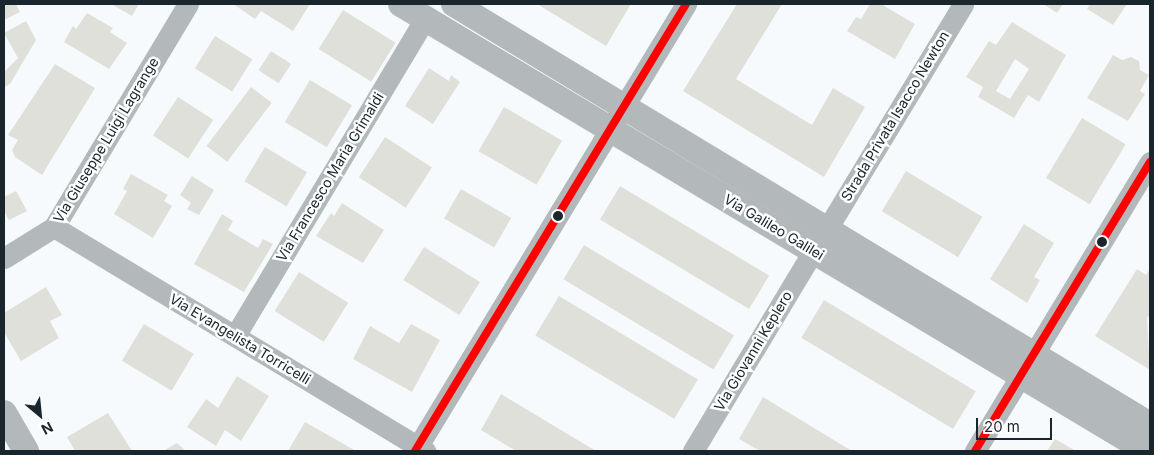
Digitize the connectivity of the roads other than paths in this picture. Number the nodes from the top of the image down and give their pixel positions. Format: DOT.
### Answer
graph roads {
  1 [pos="188,4"];
  2 [pos="401,4"];
  3 [pos="454,4"];
  4 [pos="686,4"];
  5 [pos="963,4"];
  6 [pos="425,18"];
  7 [pos="624,107"];
  8 [pos="610,129"];
  9 [pos="1150,162"];
  10 [pos="54,227"];
  11 [pos="827,229"];
  12 [pos="813,251"];
  13 [pos="4,258"];
  14 [pos="235,336"];
  15 [pos="1027,365"];
  16 [pos="4,413"];
  17 [pos="1150,425"];
  18 [pos="420,450"];
  19 [pos="26,451"];
  20 [pos="693,451"];
  21 [pos="975,451"];
  22 [pos="1147,451"];
  1 -- 10 [label="street, Via Giuseppe Luigi Lagrange"];
  2 -- 6 [label="street, Via Galileo Galilei"];
  3 -- 7 [label="street, Via Galileo Galilei"];
  4 -- 7 [label="street"];
  5 -- 11 [label="street, Strada Privata Isacco Newton"];
  6 -- 8 [label="street, Via Galileo Galilei"];
  6 -- 14 [label="street, Via Francesco Maria Grimaldi"];
  7 -- 8 [label="street"];
  7 -- 11 [label="street, Via Galileo Galilei"];
  8 -- 12 [label="street, Via Galileo Galilei"];
  8 -- 18 [label="street"];
  9 -- 15 [label="street"];
  10 -- 13 [label="street, Via Giuseppe Luigi Lagrange"];
  10 -- 14 [label="street, Via Evangelista Torricelli"];
  11 -- 15 [label="street, Via Galileo Galilei"];
  12 -- 15 [label="street, Via Galileo Galilei"];
  12 -- 20 [label="street, Via Giovanni Keplero"];
  14 -- 18 [label="street, Via Evangelista Torricelli"];
  15 -- 17 [label="street, Via Galileo Galilei"];
  15 -- 21 [label="street"];
  15 -- 22 [label="street, Via Galileo Galilei"];
  16 -- 19 [label="street"];
}
